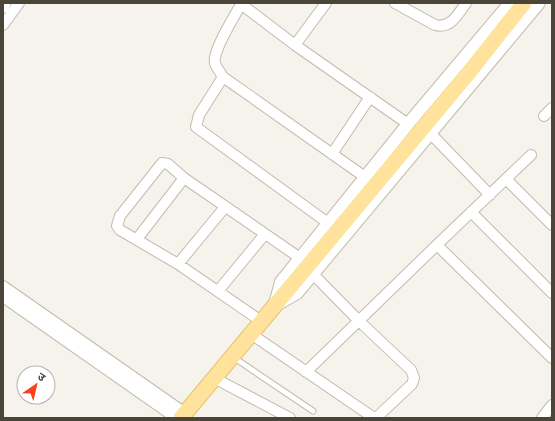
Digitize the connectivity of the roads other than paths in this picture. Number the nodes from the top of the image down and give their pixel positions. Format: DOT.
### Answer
graph roads {
  1 [pos="6,3"];
  2 [pos="19,3"];
  3 [pos="326,3"];
  4 [pos="466,3"];
  5 [pos="510,3"];
  6 [pos="524,3"];
  7 [pos="539,3"];
  8 [pos="242,4"];
  9 [pos="400,4"];
  10 [pos="3,8"];
  11 [pos="3,25"];
  12 [pos="296,45"];
  13 [pos="223,77"];
  14 [pos="370,98"];
  15 [pos="552,108"];
  16 [pos="544,116"];
  17 [pos="408,124"];
  18 [pos="430,133"];
  19 [pos="332,154"];
  20 [pos="531,155"];
  21 [pos="365,177"];
  22 [pos="184,178"];
  23 [pos="506,179"];
  24 [pos="490,195"];
  25 [pos="225,207"];
  26 [pos="471,212"];
  27 [pos="328,223"];
  28 [pos="552,225"];
  29 [pos="265,234"];
  30 [pos="137,240"];
  31 [pos="437,245"];
  32 [pos="178,264"];
  33 [pos="306,268"];
  34 [pos="3,286"];
  35 [pos="218,291"];
  36 [pos="552,293"];
  37 [pos="3,297"];
  38 [pos="359,321"];
  39 [pos="261,322"];
  40 [pos="250,334"];
  41 [pos="232,357"];
  42 [pos="552,358"];
  43 [pos="306,372"];
  44 [pos="214,378"];
  45 [pos="552,405"];
  46 [pos="313,412"];
  47 [pos="182,417"];
  48 [pos="290,418"];
  49 [pos="375,418"];
  50 [pos="542,418"];
  1 -- 10 [label="street"];
  2 -- 11 [label="street"];
  3 -- 12 [label="street"];
  4 -- 9 [label="street"];
  5 -- 17 [label="street"];
  6 -- 33 [label="main road"];
  7 -- 18 [label="street"];
  8 -- 12 [label="street"];
  8 -- 13 [label="street"];
  12 -- 14 [label="street"];
  13 -- 19 [label="street"];
  13 -- 27 [label="street"];
  14 -- 17 [label="street"];
  14 -- 19 [label="street"];
  15 -- 16 [label="street"];
  17 -- 21 [label="street"];
  18 -- 24 [label="street"];
  18 -- 33 [label="street"];
  19 -- 21 [label="street"];
  20 -- 23 [label="street"];
  21 -- 27 [label="street"];
  22 -- 25 [label="street"];
  22 -- 30 [label="street"];
  22 -- 30 [label="street"];
  23 -- 24 [label="street"];
  23 -- 28 [label="street"];
  24 -- 26 [label="street"];
  25 -- 29 [label="street"];
  25 -- 32 [label="street"];
  26 -- 31 [label="street"];
  26 -- 36 [label="street"];
  27 -- 33 [label="street"];
  29 -- 33 [label="street"];
  29 -- 35 [label="street"];
  30 -- 32 [label="street"];
  31 -- 38 [label="street"];
  31 -- 42 [label="street"];
  32 -- 35 [label="street"];
  33 -- 38 [label="street"];
  33 -- 39 [label="main road"];
  34 -- 47 [label="street"];
  35 -- 39 [label="street"];
  37 -- 47 [label="street"];
  38 -- 43 [label="street"];
  38 -- 49 [label="street"];
  39 -- 40 [label="main road"];
  40 -- 41 [label="main road"];
  40 -- 43 [label="street"];
  41 -- 44 [label="main road"];
  41 -- 46 [label="lane"];
  43 -- 49 [label="street"];
  44 -- 47 [label="main road"];
  44 -- 48 [label="street"];
  45 -- 50 [label="street"];
}
